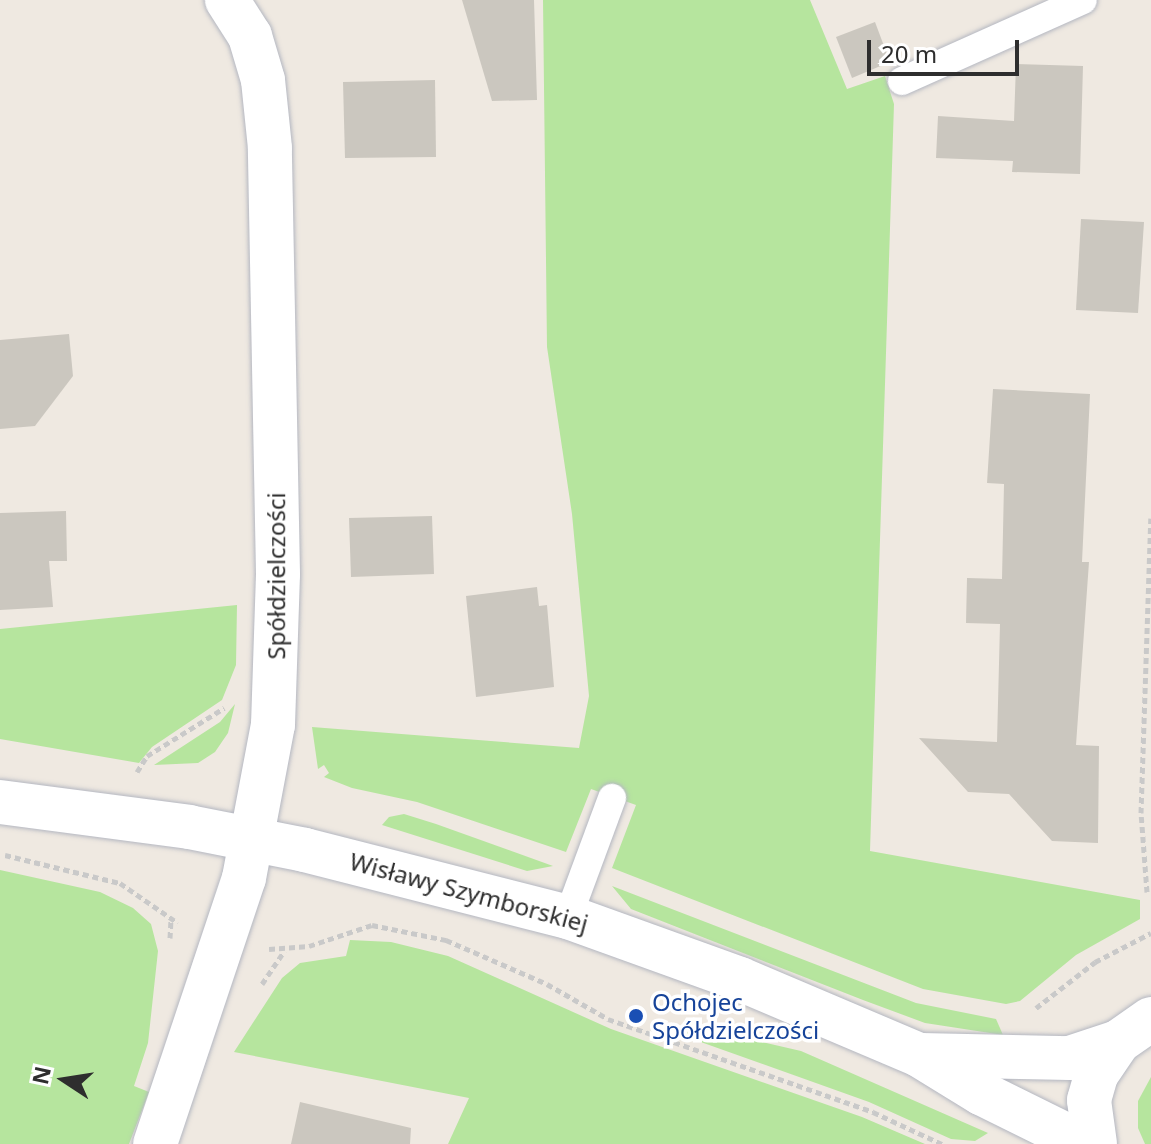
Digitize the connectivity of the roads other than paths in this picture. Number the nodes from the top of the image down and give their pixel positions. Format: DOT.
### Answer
graph roads {
  1 [pos="227,0"];
  2 [pos="1083,0"];
  3 [pos="902,81"];
  4 [pos="612,798"];
  5 [pos="0,802"];
  6 [pos="253,839"];
  7 [pos="568,917"];
  8 [pos="1135,1031"];
  9 [pos="919,1055"];
  10 [pos="155,1144"];
  11 [pos="1084,1144"];
  12 [pos="1095,1144"];
  1 -- 6 [label="street, Spółdzielczości"];
  2 -- 3 [label="lane"];
  4 -- 7 [label="lane"];
  5 -- 6 [label="street, Wisławy Szymborskiej"];
  6 -- 7 [label="street, Wisławy Szymborskiej"];
  6 -- 10 [label="street, Spółdzielczości"];
  7 -- 9 [label="street, Wisławy Szymborskiej"];
  8 -- 9 [label="street, Wisławy Szymborskiej"];
  8 -- 12 [label="street"];
  9 -- 11 [label="street, Wisławy Szymborskiej"];
}
